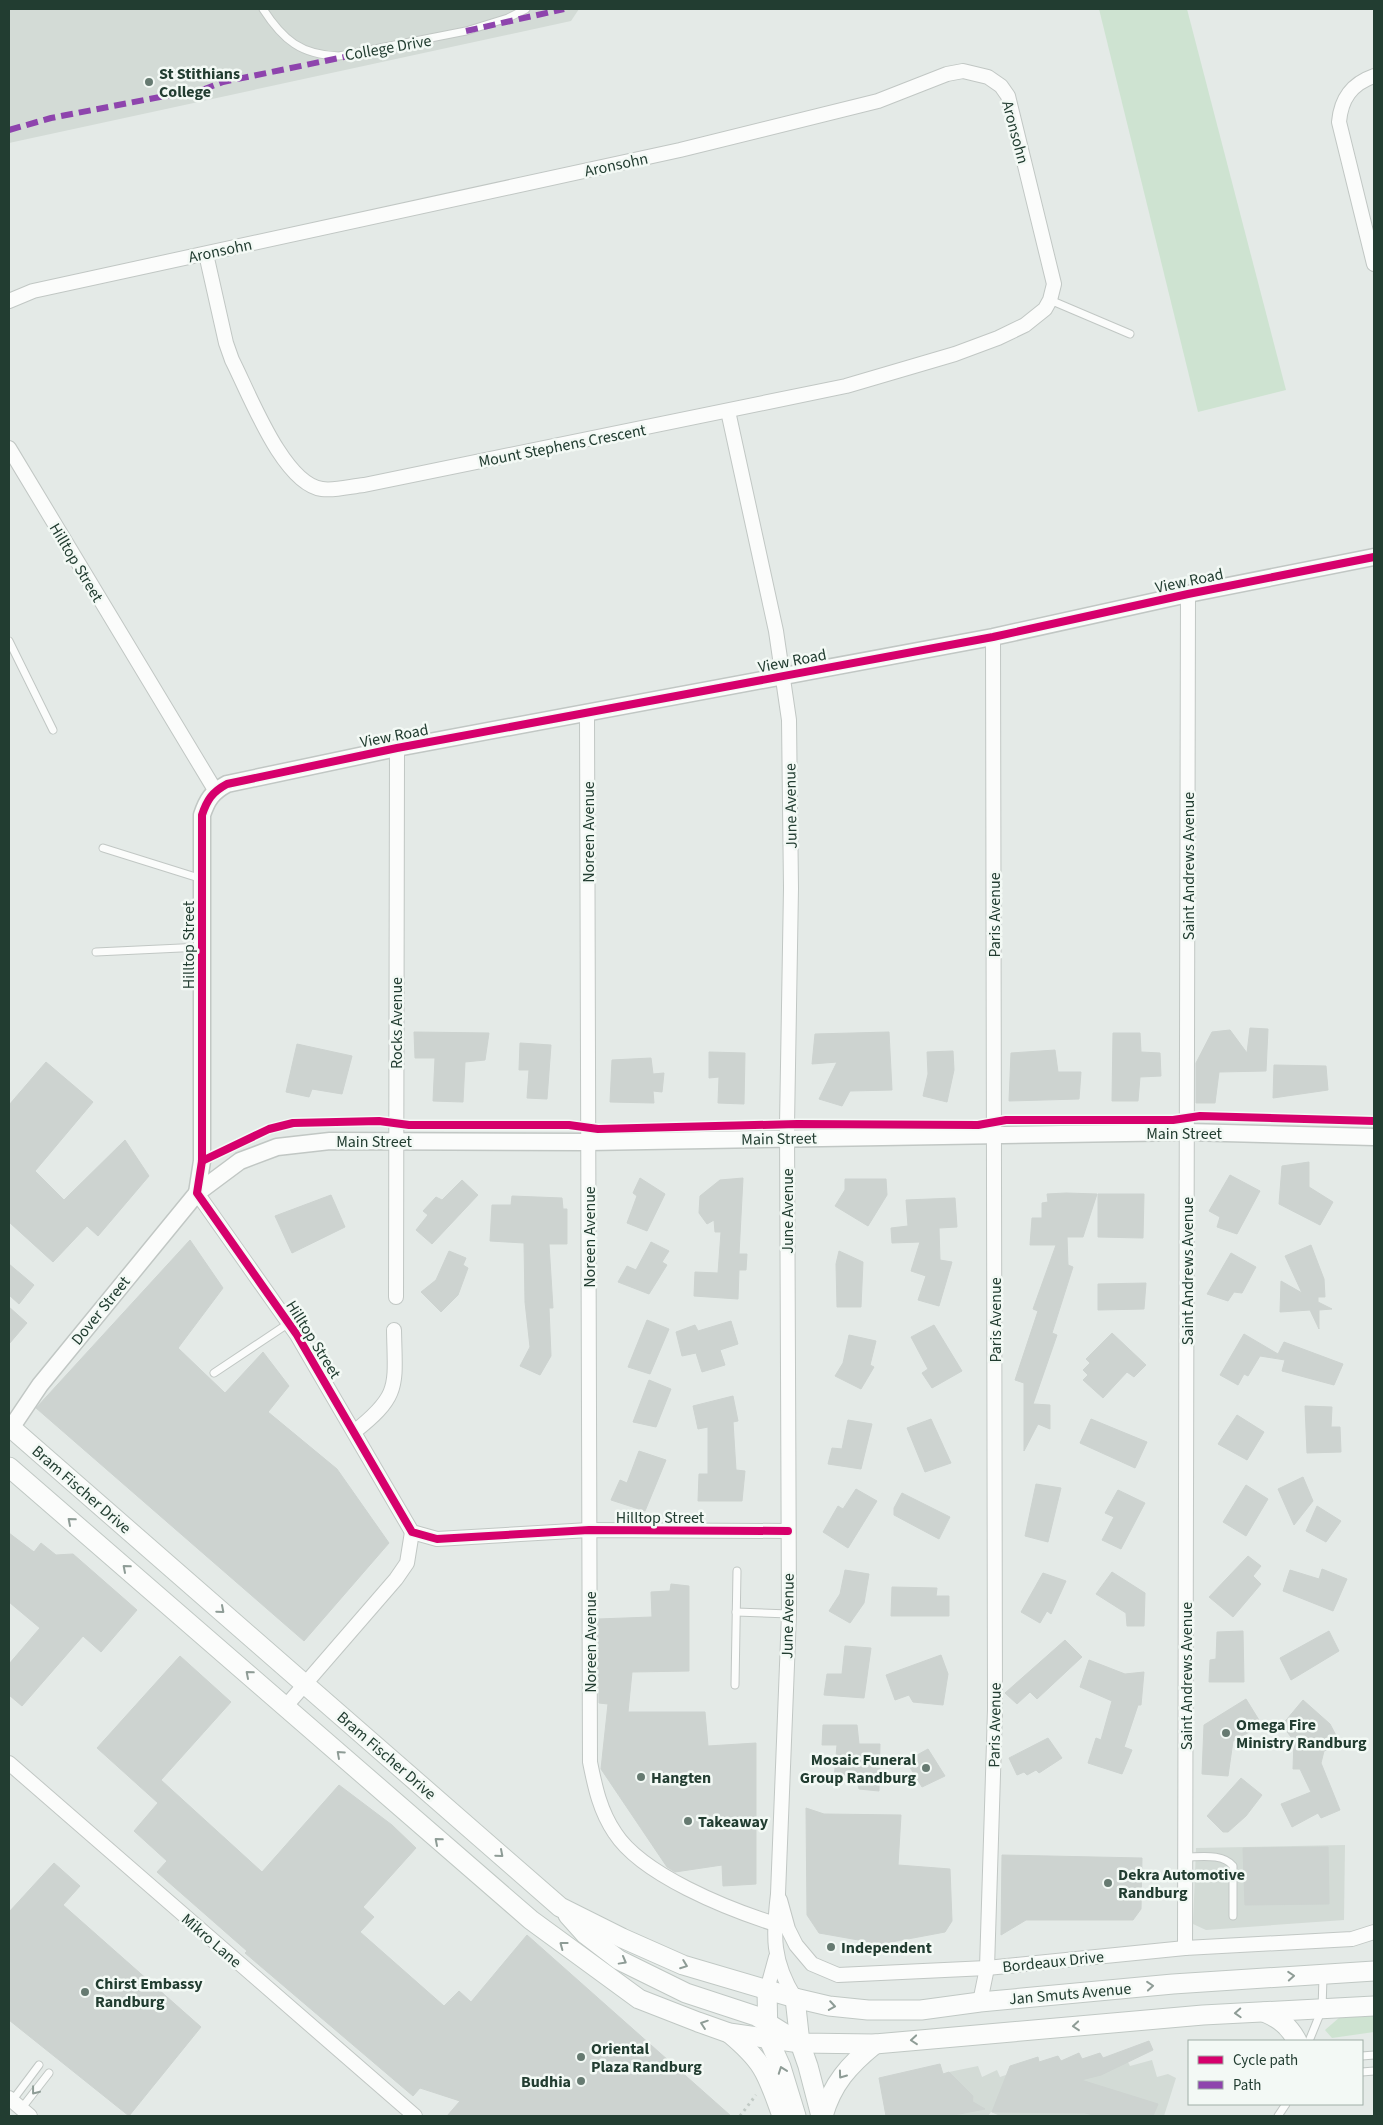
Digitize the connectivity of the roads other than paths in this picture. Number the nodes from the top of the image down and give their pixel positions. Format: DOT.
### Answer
graph roads {
  1 [pos="263,9"];
  2 [pos="508,9"];
  3 [pos="526,9"];
  4 [pos="508,18"];
  5 [pos="1374,76"];
  6 [pos="206,254"];
  7 [pos="1374,264"];
  8 [pos="9,300"];
  9 [pos="1050,300"];
  10 [pos="1130,334"];
  11 [pos="728,411"];
  12 [pos="9,448"];
  13 [pos="1374,556"];
  14 [pos="1188,594"];
  15 [pos="993,637"];
  16 [pos="9,641"];
  17 [pos="784,675"];
  18 [pos="587,713"];
  19 [pos="54,730"];
  20 [pos="397,748"];
  21 [pos="215,790"];
  22 [pos="103,848"];
  23 [pos="202,879"];
  24 [pos="202,947"];
  25 [pos="96,952"];
  26 [pos="1187,1132"];
  27 [pos="995,1135"];
  28 [pos="1374,1137"];
  29 [pos="787,1138"];
  30 [pos="396,1140"];
  31 [pos="588,1142"];
  32 [pos="197,1193"];
  33 [pos="396,1297"];
  34 [pos="289,1323"];
  35 [pos="394,1330"];
  36 [pos="214,1373"];
  37 [pos="10,1428"];
  38 [pos="354,1432"];
  39 [pos="9,1467"];
  40 [pos="589,1530"];
  41 [pos="788,1531"];
  42 [pos="412,1532"];
  43 [pos="737,1570"];
  44 [pos="736,1612"];
  45 [pos="789,1614"];
  46 [pos="306,1683"];
  47 [pos="735,1685"];
  48 [pos="286,1706"];
  49 [pos="9,1763"];
  50 [pos="1186,1857"];
  51 [pos="778,1894"];
  52 [pos="560,1907"];
  53 [pos="1233,1916"];
  54 [pos="774,1924"];
  55 [pos="1374,1932"];
  56 [pos="1185,1948"];
  57 [pos="776,1957"];
  58 [pos="987,1968"];
  59 [pos="1374,1971"];
  60 [pos="1323,1974"];
  61 [pos="767,1990"];
  62 [pos="795,1998"];
  63 [pos="980,2002"];
  64 [pos="1374,2006"];
  65 [pos="1322,2009"];
  66 [pos="1264,2012"];
  67 [pos="767,2030"];
  68 [pos="729,2033"];
  69 [pos="1296,2040"];
  70 [pos="1309,2040"];
  71 [pos="800,2043"];
  72 [pos="875,2044"];
  73 [pos="39,2065"];
  74 [pos="50,2073"];
  75 [pos="1285,2105"];
  76 [pos="16,2106"];
  77 [pos="415,2116"];
  78 [pos="782,2116"];
  79 [pos="796,2116"];
  80 [pos="822,2116"];
  81 [pos="1278,2116"];
  1 -- 4 [label="lane, College Drive"];
  2 -- 4 [label="lane"];
  3 -- 4 [label="lane, College Drive"];
  5 -- 7 [label="street"];
  6 -- 8 [label="street, Aronsohn"];
  6 -- 9 [label="street, Aronsohn"];
  6 -- 11 [label="street, Mount Stephens Crescent"];
  9 -- 10 [label="lane"];
  9 -- 11 [label="street, Mount Stephens Crescent"];
  11 -- 17 [label="street, June Avenue"];
  12 -- 21 [label="street, Hilltop Street"];
  13 -- 14 [label="street, View Road"];
  14 -- 15 [label="street, View Road"];
  14 -- 26 [label="street, Saint Andrews Avenue"];
  15 -- 17 [label="street, View Road"];
  15 -- 27 [label="street, Paris Avenue"];
  16 -- 19 [label="lane"];
  17 -- 18 [label="street, View Road"];
  17 -- 29 [label="street, June Avenue"];
  18 -- 20 [label="street, View Road"];
  18 -- 31 [label="street, Noreen Avenue"];
  20 -- 21 [label="street, View Road"];
  20 -- 30 [label="street, Rocks Avenue"];
  21 -- 23 [label="street, Hilltop Street"];
  22 -- 23 [label="lane"];
  23 -- 24 [label="street, Hilltop Street"];
  24 -- 25 [label="lane"];
  24 -- 32 [label="street, Hilltop Street"];
  26 -- 27 [label="street, Main Street"];
  26 -- 28 [label="street, Main Street"];
  26 -- 50 [label="street, Saint Andrews Avenue"];
  27 -- 29 [label="street, Main Street"];
  27 -- 58 [label="street, Paris Avenue"];
  29 -- 31 [label="street, Main Street"];
  29 -- 41 [label="street, June Avenue"];
  30 -- 31 [label="street, Main Street"];
  30 -- 32 [label="street, Main Street"];
  30 -- 33 [label="street, Rocks Avenue"];
  31 -- 40 [label="street, Noreen Avenue"];
  32 -- 34 [label="street, Hilltop Street"];
  32 -- 37 [label="street, Dover Street"];
  34 -- 36 [label="lane"];
  34 -- 38 [label="street, Hilltop Street"];
  35 -- 38 [label="street"];
  37 -- 46 [label="main road, Bram Fischer Drive, one-way"];
  38 -- 42 [label="street, Hilltop Street"];
  48 -- 39 [label="main road, Bram Fischer Drive, one-way"];
  40 -- 41 [label="street, Hilltop Street"];
  40 -- 42 [label="street, Hilltop Street"];
  40 -- 54 [label="street, Noreen Avenue"];
  41 -- 45 [label="street, June Avenue"];
  42 -- 46 [label="street"];
  43 -- 44 [label="lane"];
  44 -- 45 [label="lane"];
  44 -- 47 [label="lane"];
  45 -- 51 [label="street, June Avenue"];
  46 -- 48 [label="street"];
  46 -- 52 [label="main road, Bram Fischer Drive, one-way"];
  68 -- 48 [label="main road, Bram Fischer Drive, one-way"];
  49 -- 77 [label="street, Mikro Lane"];
  50 -- 53 [label="lane"];
  50 -- 56 [label="street, Saint Andrews Avenue"];
  51 -- 54 [label="street, June Avenue"];
  51 -- 58 [label="street, Bordeaux Drive"];
  52 -- 61 [label="main road, Bram Fischer Drive, one-way"];
  52 -- 67 [label="main road, one-way"];
  54 -- 57 [label="street, June Avenue"];
  55 -- 56 [label="street, Bordeaux Drive"];
  56 -- 58 [label="street, Bordeaux Drive"];
  57 -- 61 [label="street, June Avenue"];
  57 -- 62 [label="street, June Avenue"];
  58 -- 63 [label="street, Paris Avenue"];
  59 -- 60 [label="main road, Jan Smuts Avenue"];
  63 -- 60 [label="main road, Jan Smuts Avenue, one-way"];
  60 -- 65 [label="lane"];
  61 -- 62 [label="main road, Jan Smuts Avenue"];
  61 -- 67 [label="main road"];
  62 -- 63 [label="main road, Jan Smuts Avenue, one-way"];
  62 -- 71 [label="main road"];
  64 -- 65 [label="main road, Jan Smuts Avenue"];
  65 -- 66 [label="main road, Jan Smuts Avenue"];
  65 -- 70 [label="lane"];
  66 -- 69 [label="main road"];
  66 -- 72 [label="main road, Jan Smuts Avenue, one-way"];
  67 -- 68 [label="main road, Bram Fischer Drive"];
  67 -- 71 [label="main road, Jan Smuts Avenue"];
  79 -- 67 [label="main road, one-way"];
  68 -- 78 [label="main road"];
  71 -- 72 [label="main road, Jan Smuts Avenue"];
  71 -- 80 [label="main road"];
  72 -- 80 [label="main road, one-way"];
  73 -- 76 [label="lane"];
  74 -- 76 [label="lane, one-way"];
  75 -- 81 [label="lane"];
}
